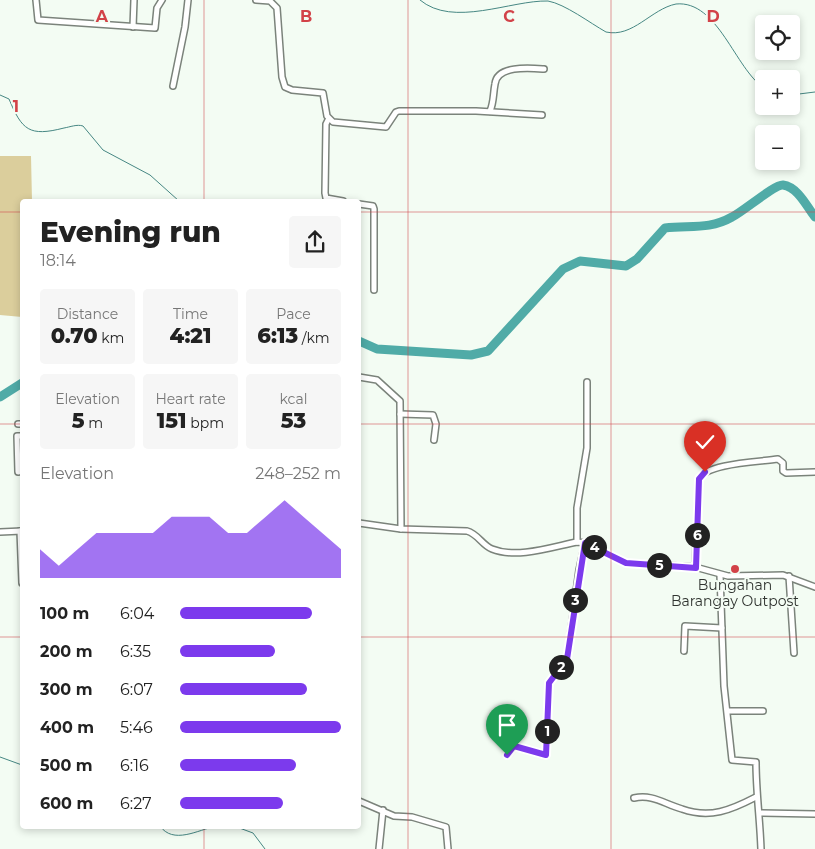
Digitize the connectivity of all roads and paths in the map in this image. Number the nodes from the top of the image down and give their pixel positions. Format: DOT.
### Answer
graph roads {
  1 [pos="36,0"];
  2 [pos="134,0"];
  3 [pos="162,0"];
  4 [pos="188,0"];
  5 [pos="256,0"];
  6 [pos="133,27"];
  7 [pos="544,69"];
  8 [pos="173,86"];
  9 [pos="490,111"];
  10 [pos="542,115"];
  11 [pos="328,120"];
  12 [pos="328,199"];
  13 [pos="361,204"];
  14 [pos="374,290"];
  15 [pos="361,377"];
  16 [pos="587,382"];
  17 [pos="400,414"];
  18 [pos="20,436"];
  19 [pos="434,440"];
  20 [pos="20,472"];
  21 [pos="815,472"];
  22 [pos="361,523"];
  23 [pos="401,529"];
  24 [pos="20,531"];
  25 [pos="0,532"];
  26 [pos="577,542"];
  27 [pos="585,543"];
  28 [pos="696,568"];
  29 [pos="720,575"];
  30 [pos="789,576"];
  31 [pos="815,587"];
  32 [pos="722,628"];
  33 [pos="684,651"];
  34 [pos="794,653"];
  35 [pos="728,711"];
  36 [pos="763,711"];
  37 [pos="507,755"];
  38 [pos="756,797"];
  39 [pos="634,798"];
  40 [pos="361,802"];
  41 [pos="383,810"];
  42 [pos="760,813"];
  43 [pos="815,814"];
  44 [pos="379,849"];
  45 [pos="448,849"];
  46 [pos="761,849"];
  1 -- 6 [label="street"];
  2 -- 6 [label="street"];
  3 -- 6 [label="street"];
  4 -- 8 [label="street"];
  5 -- 11 [label="street"];
  7 -- 9 [label="street"];
  9 -- 10 [label="street"];
  9 -- 11 [label="street"];
  11 -- 12 [label="street"];
  13 -- 14 [label="street"];
  15 -- 17 [label="street"];
  16 -- 26 [label="street"];
  17 -- 19 [label="street"];
  17 -- 23 [label="street"];
  18 -- 20 [label="street"];
  21 -- 28 [label="street"];
  22 -- 23 [label="street"];
  23 -- 26 [label="street"];
  24 -- 25 [label="street"];
  26 -- 27 [label="street"];
  27 -- 28 [label="street"];
  27 -- 37 [label="street"];
  28 -- 29 [label="street"];
  29 -- 30 [label="street"];
  29 -- 32 [label="street"];
  30 -- 31 [label="street"];
  30 -- 34 [label="street"];
  32 -- 33 [label="street"];
  32 -- 35 [label="street"];
  35 -- 36 [label="street"];
  35 -- 38 [label="street"];
  38 -- 39 [label="street"];
  38 -- 42 [label="street"];
  40 -- 41 [label="street"];
  41 -- 44 [label="street"];
  41 -- 45 [label="street"];
  42 -- 43 [label="street"];
  42 -- 46 [label="street"];
}
